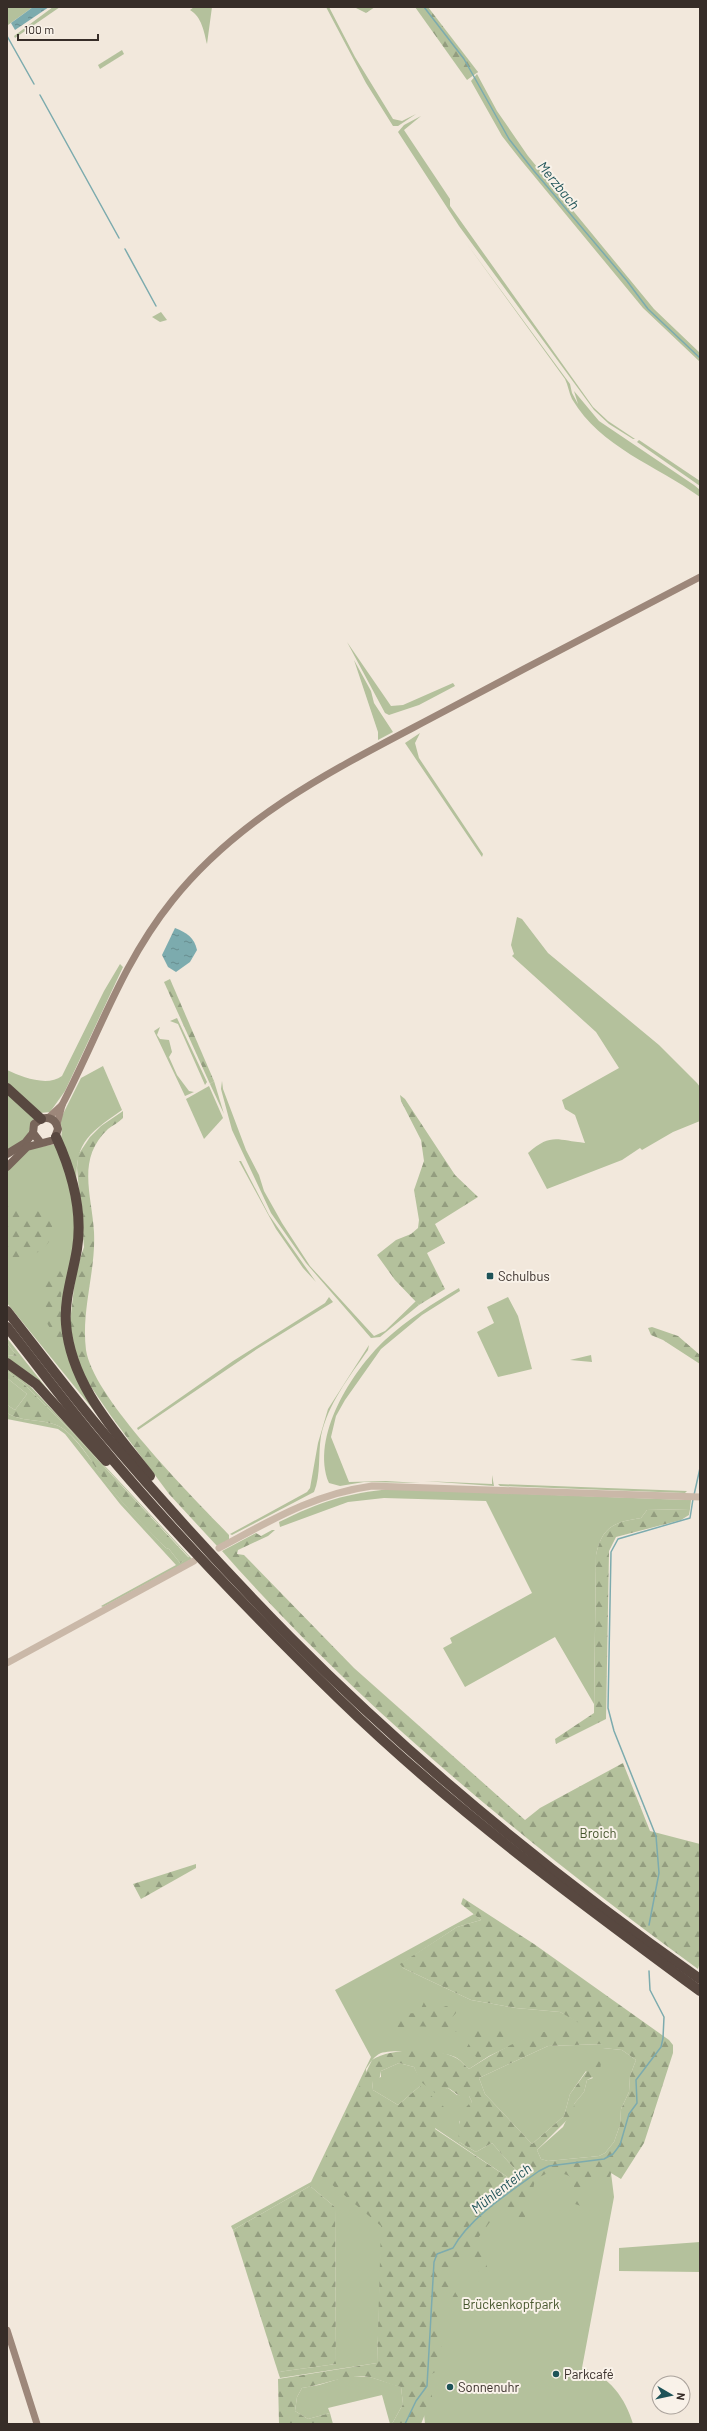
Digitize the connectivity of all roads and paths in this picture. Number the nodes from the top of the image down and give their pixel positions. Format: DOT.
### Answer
graph roads {
  1 [pos="700,577"];
  2 [pos="7,1088"];
  3 [pos="62,1105"];
  4 [pos="44,1118"];
  5 [pos="57,1124"];
  6 [pos="33,1133"];
  7 [pos="56,1137"];
  8 [pos="40,1142"];
  9 [pos="7,1154"];
  10 [pos="7,1167"];
  11 [pos="7,1311"];
  12 [pos="7,1328"];
  13 [pos="7,1363"];
  14 [pos="696,1497"];
  15 [pos="161,1514"];
  16 [pos="177,1516"];
  17 [pos="219,1548"];
  18 [pos="199,1554"];
  19 [pos="7,1663"];
  20 [pos="700,1979"];
  21 [pos="700,1991"];
  22 [pos="7,2330"];
  23 [pos="37,2424"];
  1 -- 3 [label="main road"];
  2 -- 4 [label="highway"];
  3 -- 4 [label="main road"];
  3 -- 5 [label="main road"];
  4 -- 5 [label="main road"];
  4 -- 6 [label="main road"];
  5 -- 7 [label="main road"];
  6 -- 8 [label="main road"];
  6 -- 9 [label="main road"];
  7 -- 8 [label="main road"];
  7 -- 16 [label="highway"];
  8 -- 10 [label="main road"];
  11 -- 16 [label="highway"];
  12 -- 15 [label="highway"];
  13 -- 15 [label="highway"];
  14 -- 17 [label="street"];
  15 -- 18 [label="highway"];
  16 -- 18 [label="highway"];
  18 -- 19 [label="street"];
  18 -- 20 [label="highway"];
  18 -- 21 [label="highway"];
  22 -- 23 [label="main road"];
}
